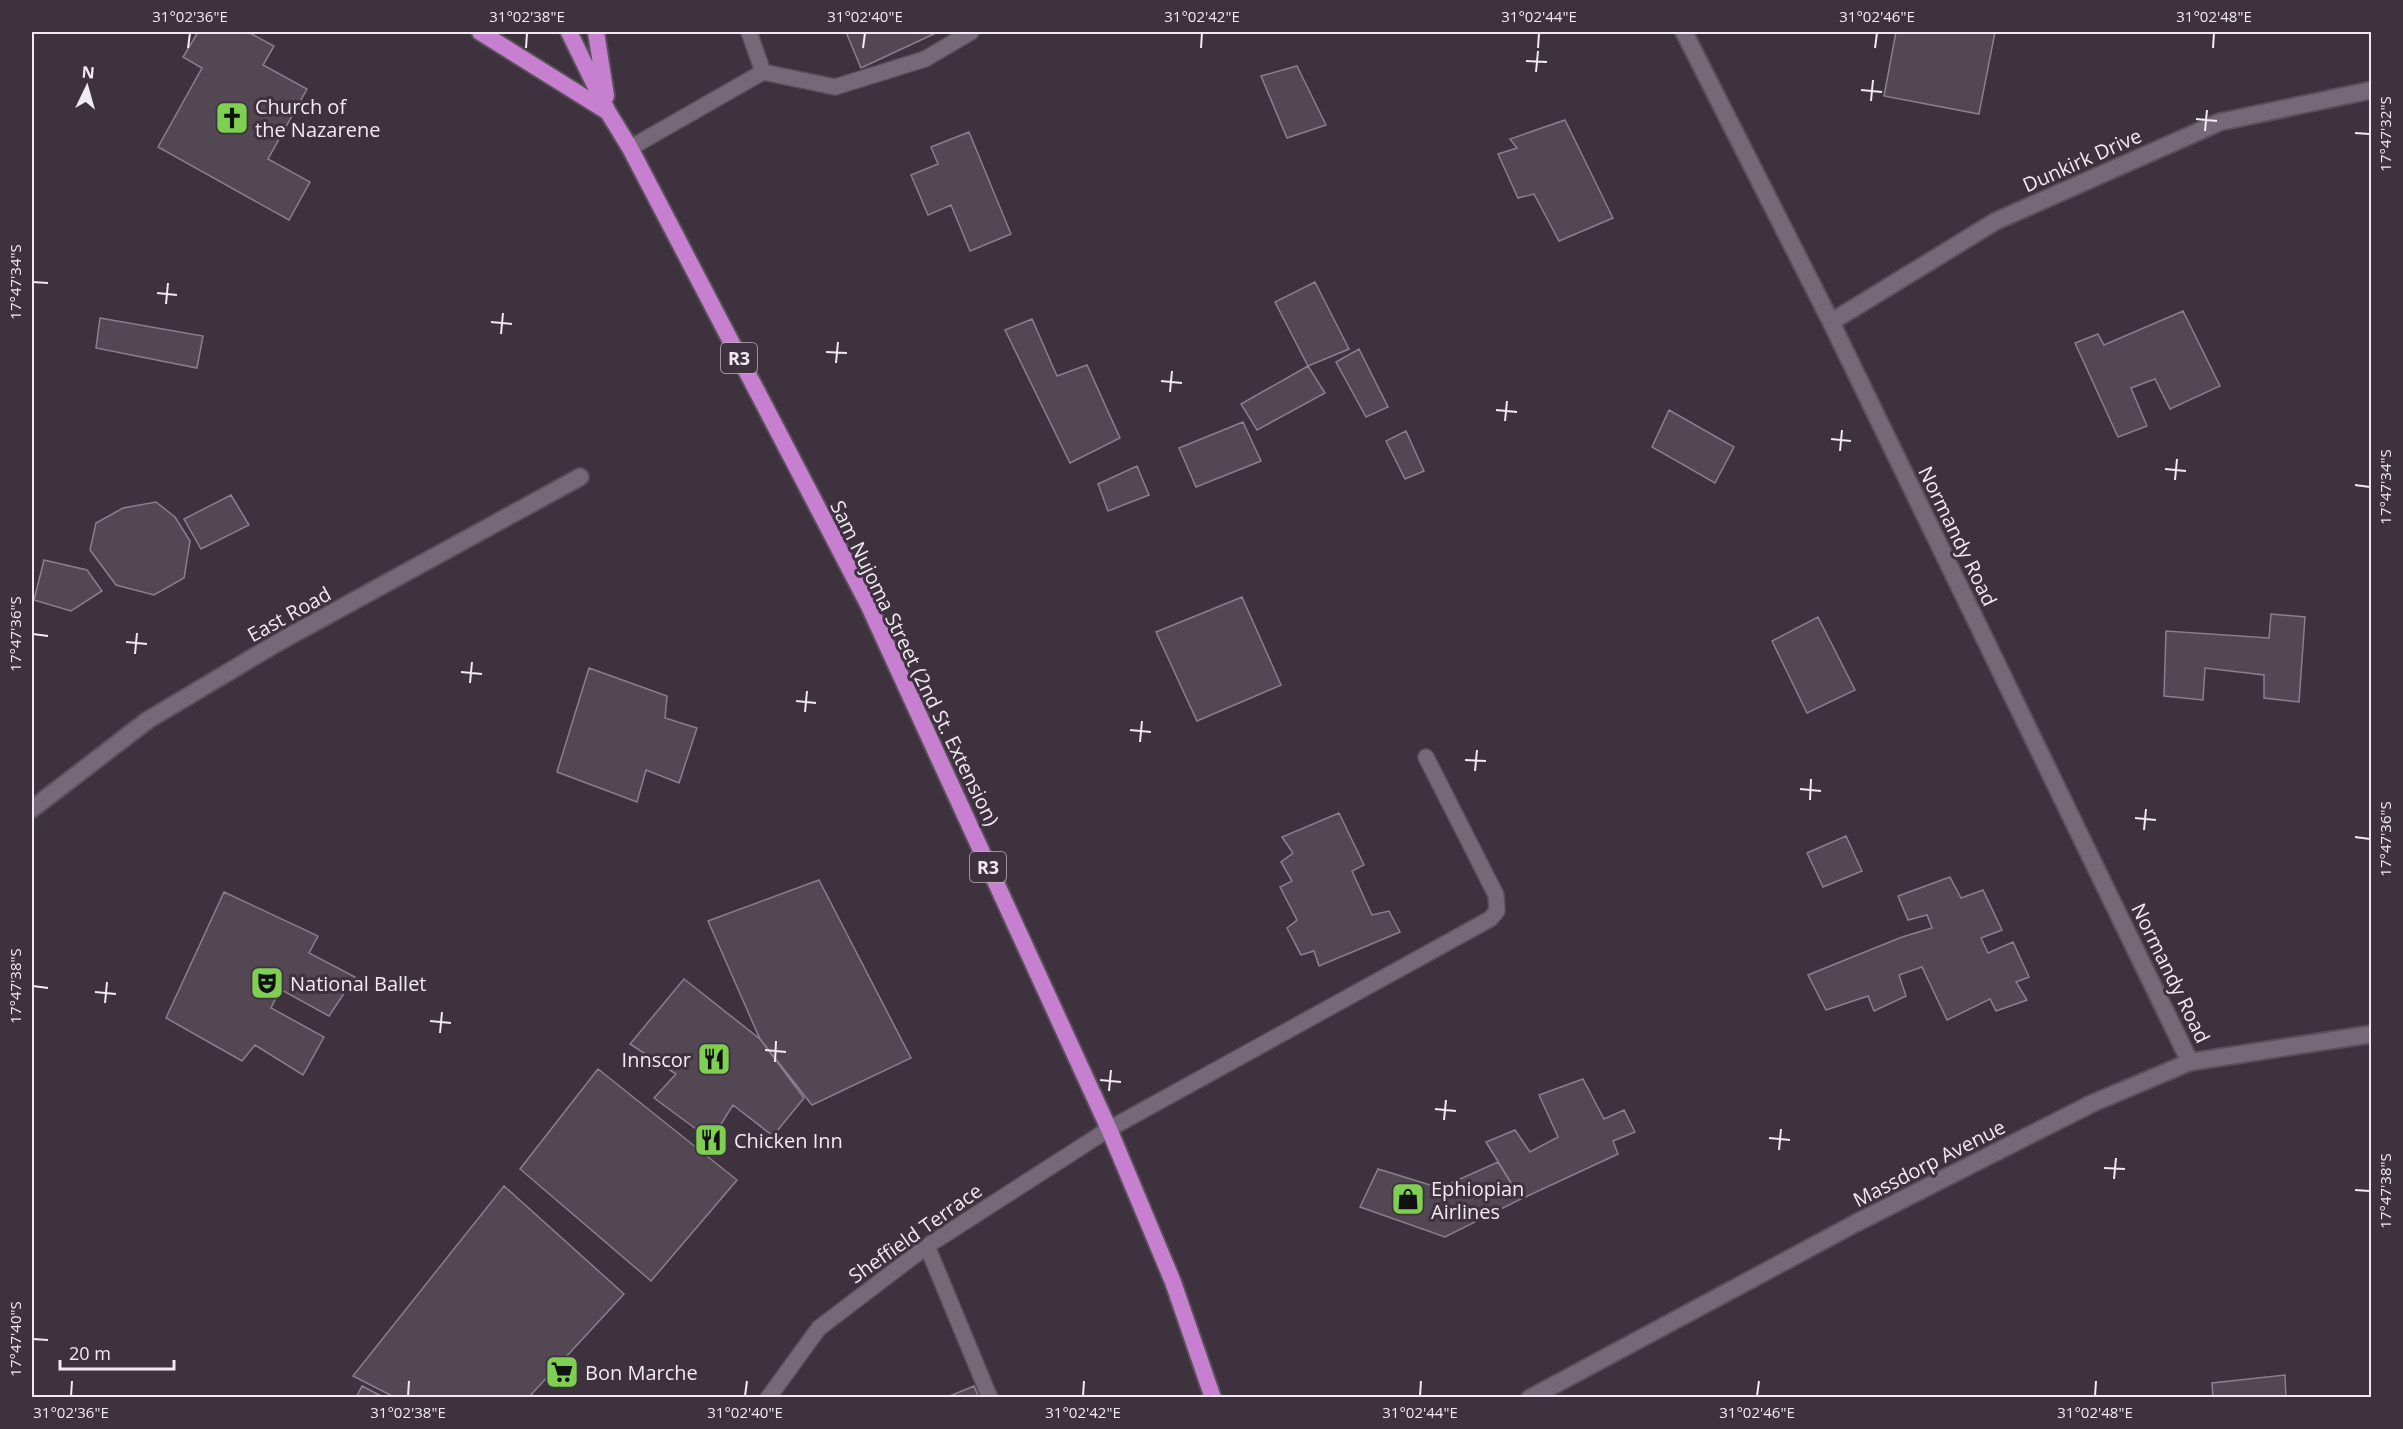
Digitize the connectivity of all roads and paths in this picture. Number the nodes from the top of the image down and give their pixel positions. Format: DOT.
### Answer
graph roads {
  1 [pos="480,32"];
  2 [pos="569,32"];
  3 [pos="596,32"];
  4 [pos="749,32"];
  5 [pos="971,32"];
  6 [pos="1684,32"];
  7 [pos="762,72"];
  8 [pos="2372,90"];
  9 [pos="608,112"];
  10 [pos="630,148"];
  11 [pos="1831,322"];
  12 [pos="580,477"];
  13 [pos="1426,757"];
  14 [pos="32,809"];
  15 [pos="2372,1035"];
  16 [pos="2190,1062"];
  17 [pos="1109,1130"];
  18 [pos="927,1246"];
  19 [pos="768,1398"];
  20 [pos="990,1398"];
  21 [pos="1213,1398"];
  22 [pos="1530,1398"];
  1 -- 9 [label="highway"];
  2 -- 9 [label="highway, Sam Nujoma Street (2nd St. Extension) / R3"];
  3 -- 9 [label="highway"];
  4 -- 7 [label="lane"];
  5 -- 7 [label="lane"];
  6 -- 11 [label="street, Normandy Road"];
  7 -- 10 [label="lane"];
  8 -- 11 [label="street, Dunkirk Drive"];
  9 -- 10 [label="highway, Sam Nujoma Street (2nd St. Extension) / R3"];
  10 -- 17 [label="highway, Sam Nujoma Street (2nd St. Extension) / R3"];
  11 -- 16 [label="street, Normandy Road"];
  12 -- 14 [label="street, East Road"];
  13 -- 17 [label="lane, Sheffield Terrace"];
  15 -- 16 [label="street, Massdorp Avenue"];
  16 -- 22 [label="street, Massdorp Avenue"];
  17 -- 18 [label="lane, Sheffield Terrace"];
  17 -- 21 [label="highway, Sam Nujoma Street (2nd St. Extension) / R3"];
  18 -- 19 [label="lane, Sheffield Terrace"];
  18 -- 20 [label="lane"];
}
